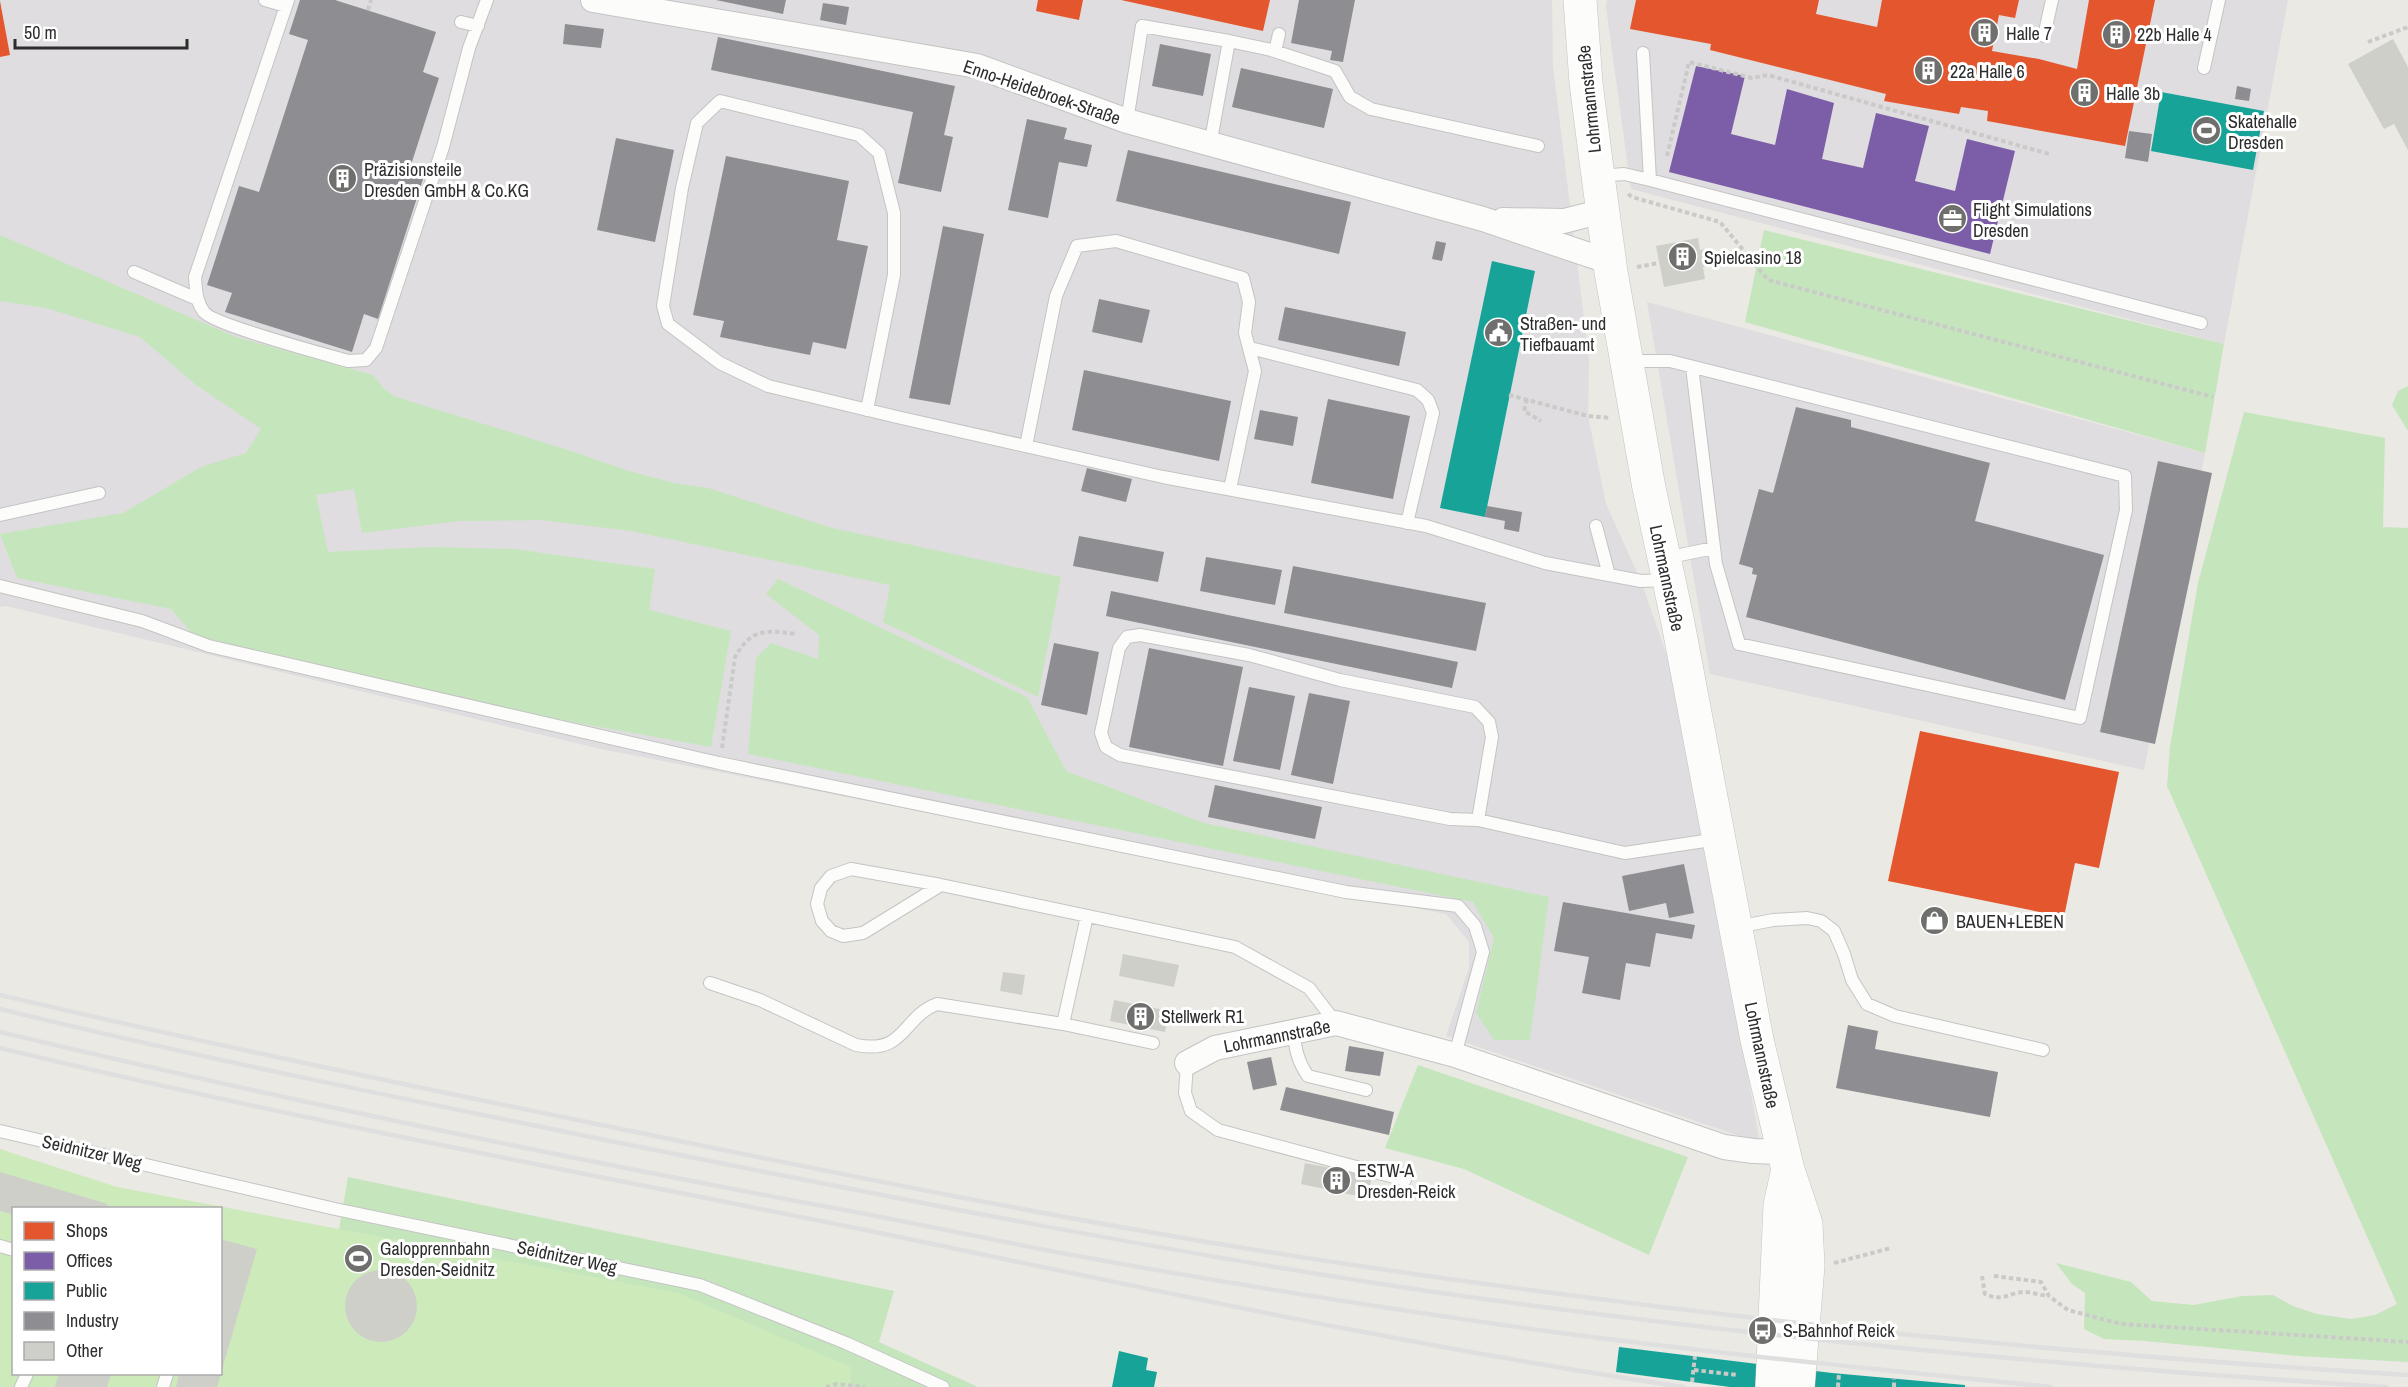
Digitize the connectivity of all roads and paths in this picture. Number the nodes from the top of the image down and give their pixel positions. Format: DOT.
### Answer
graph roads {
  1 [pos="266,0"];
  2 [pos="371,0"];
  3 [pos="487,0"];
  4 [pos="593,0"];
  5 [pos="1580,0"];
  6 [pos="2052,0"];
  7 [pos="2219,0"];
  8 [pos="287,3"];
  9 [pos="368,10"];
  10 [pos="461,22"];
  11 [pos="478,26"];
  12 [pos="2408,27"];
  13 [pos="1279,34"];
  14 [pos="2044,36"];
  15 [pos="1228,41"];
  16 [pos="2368,42"];
  17 [pos="1271,50"];
  18 [pos="1643,53"];
  19 [pos="2204,68"];
  20 [pos="1127,121"];
  21 [pos="1210,145"];
  22 [pos="1538,146"];
  23 [pos="2049,154"];
  24 [pos="1598,176"];
  25 [pos="1655,182"];
  26 [pos="1615,202"];
  27 [pos="1483,219"];
  28 [pos="1610,262"];
  29 [pos="134,272"];
  30 [pos="197,299"];
  31 [pos="2201,323"];
  32 [pos="1250,348"];
  33 [pos="1627,361"];
  34 [pos="1692,367"];
  35 [pos="1509,395"];
  36 [pos="2213,397"];
  37 [pos="1527,399"];
  38 [pos="867,410"];
  39 [pos="1637,420"];
  40 [pos="1541,421"];
  41 [pos="1026,446"];
  42 [pos="1230,489"];
  43 [pos="99,493"];
  44 [pos="0,515"];
  45 [pos="1407,523"];
  46 [pos="1596,526"];
  47 [pos="1714,548"];
  48 [pos="1665,569"];
  49 [pos="1610,576"];
  50 [pos="0,586"];
  51 [pos="796,634"];
  52 [pos="719,763"];
  53 [pos="1478,820"];
  54 [pos="1719,839"];
  55 [pos="940,885"];
  56 [pos="1087,916"];
  57 [pos="1736,927"];
  58 [pos="710,983"];
  59 [pos="1336,1023"];
  60 [pos="1063,1024"];
  61 [pos="1294,1032"];
  62 [pos="1153,1043"];
  63 [pos="2043,1050"];
  64 [pos="1455,1055"];
  65 [pos="1187,1063"];
  66 [pos="1366,1090"];
  67 [pos="0,1131"];
  68 [pos="1786,1161"];
  69 [pos="1405,1180"];
  70 [pos="1891,1248"];
  71 [pos="1838,1262"];
  72 [pos="1982,1276"];
  73 [pos="1994,1276"];
  74 [pos="2049,1296"];
  75 [pos="2408,1342"];
  76 [pos="1695,1356"];
  77 [pos="1694,1370"];
  78 [pos="1839,1373"];
  79 [pos="1737,1375"];
  80 [pos="1894,1379"];
  81 [pos="1692,1382"];
  82 [pos="826,1387"];
  83 [pos="865,1387"];
  84 [pos="943,1387"];
  85 [pos="1772,1387"];
  86 [pos="1798,1387"];
  87 [pos="1838,1387"];
  88 [pos="1893,1387"];
  1 -- 8 [label="lane"];
  2 -- 9 [label="path"];
  3 -- 11 [label="lane"];
  4 -- 20 [label="street, Enno-Heidebroek-Straße"];
  5 -- 24 [label="street, Lohrmannstraße"];
  6 -- 14 [label="lane"];
  7 -- 19 [label="lane"];
  8 -- 30 [label="lane"];
  10 -- 11 [label="lane"];
  11 -- 30 [label="lane"];
  12 -- 16 [label="path"];
  13 -- 17 [label="lane"];
  15 -- 17 [label="lane"];
  15 -- 20 [label="lane"];
  15 -- 21 [label="lane"];
  17 -- 22 [label="lane"];
  18 -- 25 [label="lane"];
  20 -- 21 [label="street, Enno-Heidebroek-Straße"];
  21 -- 27 [label="street, Enno-Heidebroek-Straße"];
  23 -- 25 [label="path"];
  24 -- 25 [label="lane"];
  24 -- 26 [label="street, Lohrmannstraße"];
  25 -- 31 [label="lane"];
  26 -- 27 [label="street, Enno-Heidebroek-Straße"];
  26 -- 28 [label="street, Lohrmannstraße"];
  26 -- 36 [label="path"];
  27 -- 28 [label="street, Enno-Heidebroek-Straße"];
  28 -- 33 [label="street, Lohrmannstraße"];
  29 -- 30 [label="lane"];
  32 -- 41 [label="lane"];
  32 -- 42 [label="lane"];
  32 -- 45 [label="lane"];
  33 -- 34 [label="lane"];
  33 -- 39 [label="street, Lohrmannstraße"];
  34 -- 47 [label="lane"];
  34 -- 47 [label="lane"];
  35 -- 37 [label="path"];
  37 -- 39 [label="path"];
  37 -- 40 [label="path"];
  38 -- 38 [label="lane"];
  38 -- 41 [label="lane"];
  39 -- 48 [label="street, Lohrmannstraße"];
  41 -- 42 [label="lane"];
  42 -- 45 [label="lane"];
  43 -- 44 [label="lane"];
  45 -- 49 [label="lane"];
  46 -- 49 [label="lane"];
  47 -- 48 [label="lane"];
  48 -- 49 [label="lane"];
  48 -- 54 [label="street, Lohrmannstraße"];
  50 -- 52 [label="lane"];
  51 -- 52 [label="path"];
  52 -- 64 [label="lane"];
  53 -- 53 [label="lane"];
  53 -- 54 [label="lane"];
  54 -- 57 [label="street, Lohrmannstraße"];
  55 -- 55 [label="lane"];
  55 -- 56 [label="lane"];
  56 -- 59 [label="lane"];
  56 -- 60 [label="lane"];
  57 -- 63 [label="lane"];
  57 -- 68 [label="street, Lohrmannstraße"];
  58 -- 60 [label="lane"];
  59 -- 61 [label="street, Lohrmannstraße"];
  59 -- 64 [label="street, Lohrmannstraße"];
  60 -- 62 [label="lane"];
  61 -- 65 [label="street, Lohrmannstraße"];
  61 -- 66 [label="lane"];
  64 -- 68 [label="street, Lohrmannstraße"];
  65 -- 69 [label="lane"];
  67 -- 84 [label="lane, Seidnitzer Weg"];
  68 -- 85 [label="street, Lohrmannstraße"];
  68 -- 86 [label="street, Lohrmannstraße"];
  70 -- 71 [label="path"];
  72 -- 74 [label="path"];
  73 -- 74 [label="path"];
  74 -- 75 [label="path"];
  76 -- 77 [label="path"];
  77 -- 79 [label="path"];
  77 -- 81 [label="path"];
  78 -- 87 [label="path"];
  80 -- 88 [label="path"];
  82 -- 83 [label="path"];
}
